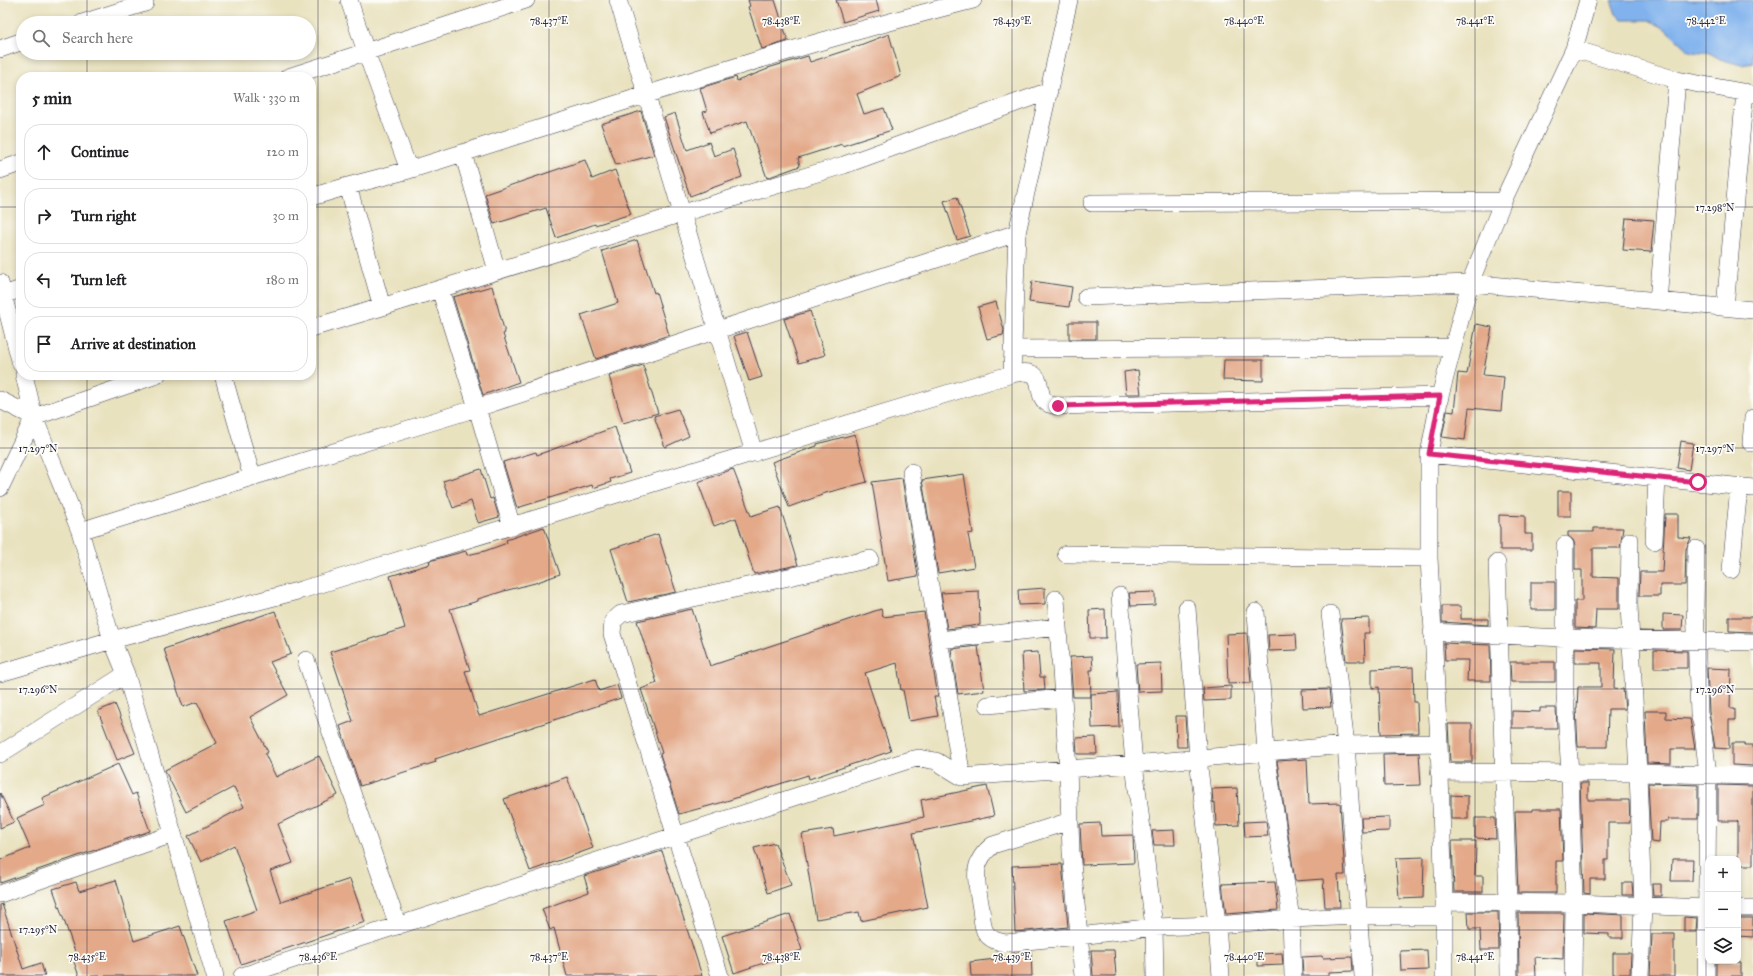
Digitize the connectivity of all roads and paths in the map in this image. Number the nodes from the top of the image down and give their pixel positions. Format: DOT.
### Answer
graph roads {
  1 [pos="349,0"];
  2 [pos="526,0"];
  3 [pos="618,0"];
  4 [pos="973,0"];
  5 [pos="1069,0"];
  6 [pos="1588,0"];
  7 [pos="148,1"];
  8 [pos="103,16"];
  9 [pos="16,43"];
  10 [pos="0,49"];
  11 [pos="1574,49"];
  12 [pos="366,52"];
  13 [pos="304,72"];
  14 [pos="1676,80"];
  15 [pos="1049,91"];
  16 [pos="1749,93"];
  17 [pos="648,95"];
  18 [pos="463,153"];
  19 [pos="16,165"];
  20 [pos="0,170"];
  21 [pos="409,170"];
  22 [pos="348,186"];
  23 [pos="316,196"];
  24 [pos="1503,201"];
  25 [pos="1092,202"];
  26 [pos="683,213"];
  27 [pos="1017,233"];
  28 [pos="497,271"];
  29 [pos="1470,282"];
  30 [pos="440,289"];
  31 [pos="16,290"];
  32 [pos="1,291"];
  33 [pos="1086,297"];
  34 [pos="1658,301"];
  35 [pos="382,307"];
  36 [pos="1725,307"];
  37 [pos="1753,310"];
  38 [pos="316,327"];
  39 [pos="716,332"];
  40 [pos="16,346"];
  41 [pos="1454,347"];
  42 [pos="1012,349"];
  43 [pos="1012,374"];
  44 [pos="25,380"];
  45 [pos="142,380"];
  46 [pos="224,380"];
  47 [pos="1440,396"];
  48 [pos="0,400"];
  49 [pos="478,408"];
  50 [pos="34,417"];
  51 [pos="1753,418"];
  52 [pos="1751,443"];
  53 [pos="754,453"];
  54 [pos="1429,454"];
  55 [pos="911,472"];
  56 [pos="252,477"];
  57 [pos="1657,478"];
  58 [pos="1746,487"];
  59 [pos="0,488"];
  60 [pos="512,527"];
  61 [pos="80,531"];
  62 [pos="1630,541"];
  63 [pos="1654,541"];
  64 [pos="1565,545"];
  65 [pos="1696,549"];
  66 [pos="1066,554"];
  67 [pos="1429,558"];
  68 [pos="870,559"];
  69 [pos="1497,563"];
  70 [pos="1731,570"];
  71 [pos="1120,596"];
  72 [pos="1056,599"];
  73 [pos="1187,608"];
  74 [pos="1256,612"];
  75 [pos="1330,614"];
  76 [pos="1058,627"];
  77 [pos="1432,632"];
  78 [pos="1500,636"];
  79 [pos="1565,638"];
  80 [pos="1630,639"];
  81 [pos="112,640"];
  82 [pos="939,640"];
  83 [pos="1696,641"];
  84 [pos="1753,642"];
  85 [pos="306,660"];
  86 [pos="0,673"];
  87 [pos="126,674"];
  88 [pos="1063,698"];
  89 [pos="988,705"];
  90 [pos="1439,743"];
  91 [pos="1346,745"];
  92 [pos="1266,752"];
  93 [pos="0,754"];
  94 [pos="1198,758"];
  95 [pos="1134,764"];
  96 [pos="1068,769"];
  97 [pos="1439,772"];
  98 [pos="1504,772"];
  99 [pos="1638,773"];
  100 [pos="1570,774"];
  101 [pos="1708,775"];
  102 [pos="1753,776"];
  103 [pos="962,777"];
  104 [pos="1070,821"];
  105 [pos="172,834"];
  106 [pos="676,836"];
  107 [pos="1708,892"];
  108 [pos="0,894"];
  109 [pos="1508,903"];
  110 [pos="1574,904"];
  111 [pos="1643,906"];
  112 [pos="1705,908"];
  113 [pos="1741,908"];
  114 [pos="1753,908"];
  115 [pos="1444,909"];
  116 [pos="1358,916"];
  117 [pos="1291,919"];
  118 [pos="1217,925"];
  119 [pos="398,926"];
  120 [pos="1154,927"];
  121 [pos="1707,928"];
  122 [pos="1079,936"];
  123 [pos="215,976"];
  124 [pos="242,976"];
  125 [pos="720,976"];
  126 [pos="1082,976"];
  127 [pos="1155,976"];
  128 [pos="1221,976"];
  129 [pos="1293,976"];
  130 [pos="1364,976"];
  131 [pos="1444,976"];
  132 [pos="1509,976"];
  133 [pos="1573,976"];
  134 [pos="1640,976"];
  135 [pos="1706,976"];
  1 -- 12 [label="street"];
  2 -- 12 [label="street"];
  3 -- 17 [label="street"];
  4 -- 17 [label="street"];
  5 -- 15 [label="street"];
  6 -- 11 [label="street"];
  7 -- 8 [label="street"];
  9 -- 10 [label="street"];
  11 -- 14 [label="street"];
  11 -- 24 [label="street"];
  12 -- 13 [label="street"];
  12 -- 21 [label="street"];
  14 -- 16 [label="street"];
  14 -- 34 [label="street"];
  15 -- 26 [label="street"];
  15 -- 27 [label="street"];
  16 -- 36 [label="street"];
  17 -- 18 [label="street"];
  17 -- 26 [label="street"];
  18 -- 21 [label="street"];
  18 -- 28 [label="street"];
  19 -- 20 [label="street"];
  21 -- 22 [label="street"];
  22 -- 23 [label="street"];
  22 -- 35 [label="street"];
  24 -- 25 [label="street"];
  24 -- 29 [label="street"];
  26 -- 28 [label="street"];
  26 -- 39 [label="street"];
  27 -- 39 [label="street"];
  27 -- 42 [label="street"];
  28 -- 30 [label="street"];
  29 -- 33 [label="street"];
  29 -- 34 [label="street"];
  29 -- 41 [label="street"];
  30 -- 35 [label="street"];
  30 -- 49 [label="street"];
  31 -- 32 [label="street"];
  32 -- 40 [label="street"];
  34 -- 36 [label="street"];
  35 -- 38 [label="street"];
  36 -- 37 [label="street"];
  39 -- 49 [label="street"];
  39 -- 53 [label="street"];
  41 -- 42 [label="street"];
  41 -- 47 [label="street"];
  42 -- 43 [label="street"];
  43 -- 47 [label="street"];
  43 -- 53 [label="street"];
  44 -- 50 [label="street"];
  45 -- 50 [label="street"];
  46 -- 56 [label="street"];
  47 -- 54 [label="street"];
  48 -- 50 [label="street"];
  49 -- 56 [label="street"];
  49 -- 60 [label="street"];
  50 -- 59 [label="street"];
  50 -- 61 [label="street"];
  51 -- 52 [label="street"];
  53 -- 60 [label="street"];
  54 -- 57 [label="street"];
  54 -- 67 [label="street"];
  55 -- 82 [label="street"];
  56 -- 61 [label="street"];
  57 -- 58 [label="street"];
  57 -- 63 [label="street"];
  58 -- 70 [label="street"];
  60 -- 81 [label="street"];
  61 -- 81 [label="street"];
  62 -- 80 [label="street"];
  64 -- 79 [label="street"];
  65 -- 83 [label="street"];
  66 -- 67 [label="street"];
  67 -- 77 [label="street"];
  68 -- 106 [label="street"];
  69 -- 78 [label="street"];
  71 -- 95 [label="street"];
  72 -- 76 [label="street"];
  73 -- 94 [label="street"];
  74 -- 92 [label="street"];
  75 -- 91 [label="street"];
  76 -- 82 [label="street"];
  76 -- 88 [label="street"];
  77 -- 78 [label="street"];
  77 -- 90 [label="street"];
  78 -- 79 [label="street"];
  78 -- 98 [label="street"];
  79 -- 80 [label="street"];
  79 -- 100 [label="street"];
  80 -- 83 [label="street"];
  80 -- 99 [label="street"];
  81 -- 86 [label="street"];
  81 -- 87 [label="street"];
  82 -- 103 [label="street"];
  83 -- 84 [label="street"];
  83 -- 101 [label="street"];
  85 -- 119 [label="street"];
  87 -- 93 [label="street"];
  87 -- 105 [label="street"];
  88 -- 89 [label="street"];
  88 -- 96 [label="street"];
  90 -- 91 [label="street"];
  90 -- 97 [label="street"];
  91 -- 92 [label="street"];
  91 -- 116 [label="street"];
  92 -- 94 [label="street"];
  92 -- 117 [label="street"];
  94 -- 95 [label="street"];
  94 -- 118 [label="street"];
  95 -- 96 [label="street"];
  95 -- 120 [label="street"];
  96 -- 103 [label="street"];
  96 -- 104 [label="street"];
  97 -- 98 [label="street"];
  97 -- 115 [label="street"];
  98 -- 100 [label="street"];
  98 -- 109 [label="street"];
  99 -- 100 [label="street"];
  99 -- 101 [label="street"];
  99 -- 111 [label="street"];
  100 -- 110 [label="street"];
  101 -- 102 [label="street"];
  101 -- 107 [label="street"];
  103 -- 106 [label="street"];
  104 -- 122 [label="street"];
  104 -- 122 [label="street"];
  105 -- 108 [label="street"];
  105 -- 123 [label="street"];
  106 -- 119 [label="street"];
  106 -- 125 [label="street"];
  109 -- 110 [label="street"];
  109 -- 115 [label="street"];
  109 -- 132 [label="street"];
  110 -- 111 [label="street"];
  110 -- 133 [label="street"];
  111 -- 112 [label="street"];
  111 -- 134 [label="street"];
  113 -- 114 [label="street"];
  115 -- 116 [label="street"];
  115 -- 131 [label="street"];
  116 -- 117 [label="street"];
  116 -- 130 [label="street"];
  117 -- 118 [label="street"];
  117 -- 129 [label="street"];
  118 -- 120 [label="street"];
  118 -- 128 [label="street"];
  119 -- 124 [label="street"];
  120 -- 122 [label="street"];
  120 -- 127 [label="street"];
  121 -- 135 [label="street"];
  122 -- 126 [label="street"];
}
